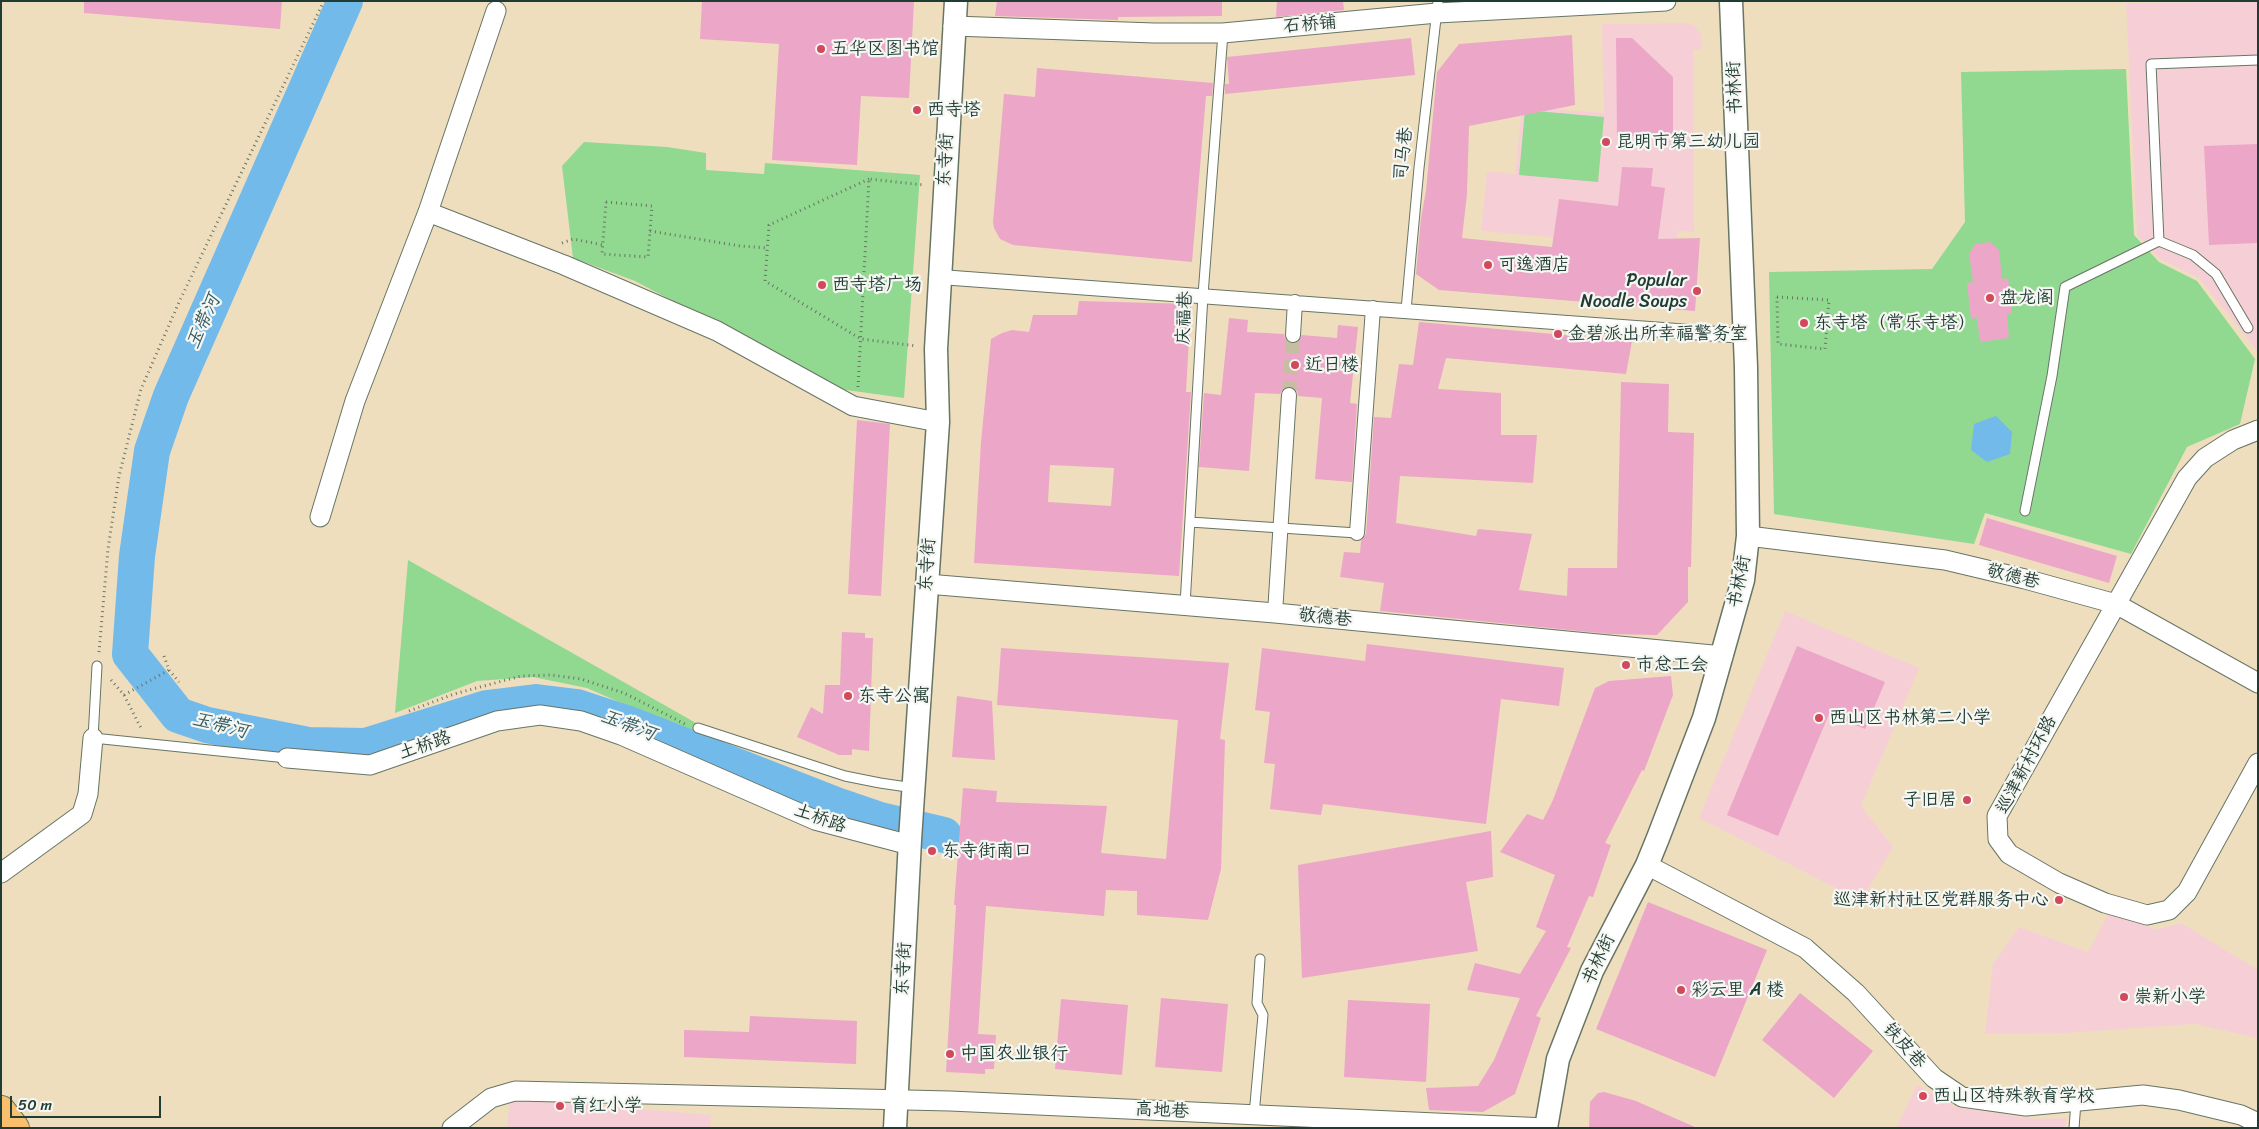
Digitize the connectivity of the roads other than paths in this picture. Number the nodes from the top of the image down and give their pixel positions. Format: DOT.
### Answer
graph roads {
  1 [pos="956,1"];
  2 [pos="1666,1"];
  3 [pos="1731,1"];
  4 [pos="1438,7"];
  5 [pos="496,11"];
  6 [pos="953,26"];
  7 [pos="1223,33"];
  8 [pos="2258,60"];
  9 [pos="428,212"];
  10 [pos="2158,241"];
  11 [pos="940,277"];
  12 [pos="1202,295"];
  13 [pos="1295,302"];
  14 [pos="1373,308"];
  15 [pos="1406,310"];
  16 [pos="2248,328"];
  17 [pos="1293,335"];
  18 [pos="1745,336"];
  19 [pos="1289,395"];
  20 [pos="938,422"];
  21 [pos="2258,430"];
  22 [pos="2025,511"];
  23 [pos="320,517"];
  24 [pos="1190,522"];
  25 [pos="1280,528"];
  26 [pos="1357,534"];
  27 [pos="1748,536"];
  28 [pos="927,584"];
  29 [pos="2116,604"];
  30 [pos="1185,605"];
  31 [pos="1274,612"];
  32 [pos="1723,656"];
  33 [pos="97,666"];
  34 [pos="2258,683"];
  35 [pos="698,728"];
  36 [pos="93,738"];
  37 [pos="287,758"];
  38 [pos="2258,763"];
  39 [pos="914,792"];
  40 [pos="910,843"];
  41 [pos="1647,864"];
  42 [pos="1,874"];
  43 [pos="1260,959"];
  44 [pos="896,1100"];
  45 [pos="2076,1102"];
  46 [pos="1,1110"];
  47 [pos="1254,1115"];
  48 [pos="2258,1123"];
  49 [pos="15,1128"];
  50 [pos="452,1128"];
  51 [pos="895,1128"];
  52 [pos="1546,1128"];
  53 [pos="2074,1128"];
  1 -- 6 [label="street, 东寺街"];
  2 -- 4 [label="street, 石桥铺"];
  3 -- 18 [label="street, 书林街"];
  4 -- 7 [label="street, 石桥铺"];
  4 -- 15 [label="lane, 司马巷"];
  5 -- 9 [label="street"];
  6 -- 7 [label="street, 石桥铺"];
  6 -- 11 [label="street, 东寺街"];
  7 -- 12 [label="lane, 庆福巷"];
  8 -- 10 [label="lane"];
  9 -- 20 [label="street"];
  9 -- 23 [label="street"];
  10 -- 16 [label="lane"];
  10 -- 22 [label="lane"];
  11 -- 12 [label="street"];
  11 -- 20 [label="street, 东寺街"];
  12 -- 13 [label="street"];
  12 -- 24 [label="lane, 庆福巷"];
  13 -- 14 [label="street"];
  13 -- 17 [label="street"];
  14 -- 15 [label="street"];
  14 -- 26 [label="street"];
  15 -- 18 [label="street"];
  18 -- 27 [label="street, 书林街"];
  19 -- 25 [label="street"];
  20 -- 28 [label="street, 东寺街"];
  21 -- 29 [label="street, 巡津新村环路"];
  24 -- 25 [label="lane"];
  24 -- 30 [label="lane, 庆福巷"];
  25 -- 26 [label="lane"];
  25 -- 31 [label="street"];
  27 -- 29 [label="street, 敬德巷"];
  27 -- 32 [label="street, 书林街"];
  28 -- 30 [label="street, 敬德巷"];
  28 -- 39 [label="street, 东寺街"];
  29 -- 34 [label="street, 敬德巷"];
  29 -- 38 [label="street, 巡津新村环路"];
  30 -- 31 [label="street, 敬德巷"];
  31 -- 32 [label="street, 敬德巷"];
  32 -- 41 [label="street, 书林街"];
  33 -- 36 [label="lane"];
  35 -- 39 [label="lane"];
  36 -- 37 [label="lane, 土桥路"];
  36 -- 42 [label="street"];
  37 -- 40 [label="street, 土桥路"];
  39 -- 40 [label="street, 东寺街"];
  40 -- 44 [label="street, 东寺街"];
  41 -- 45 [label="street, 铁皮巷"];
  41 -- 52 [label="street, 书林街"];
  43 -- 47 [label="lane"];
  44 -- 47 [label="street, 高地巷"];
  44 -- 50 [label="street"];
  44 -- 51 [label="street, 东寺街"];
  45 -- 48 [label="street, 铁皮巷"];
  45 -- 53 [label="lane"];
  46 -- 49 [label="main road"];
  47 -- 52 [label="street, 高地巷"];
}
